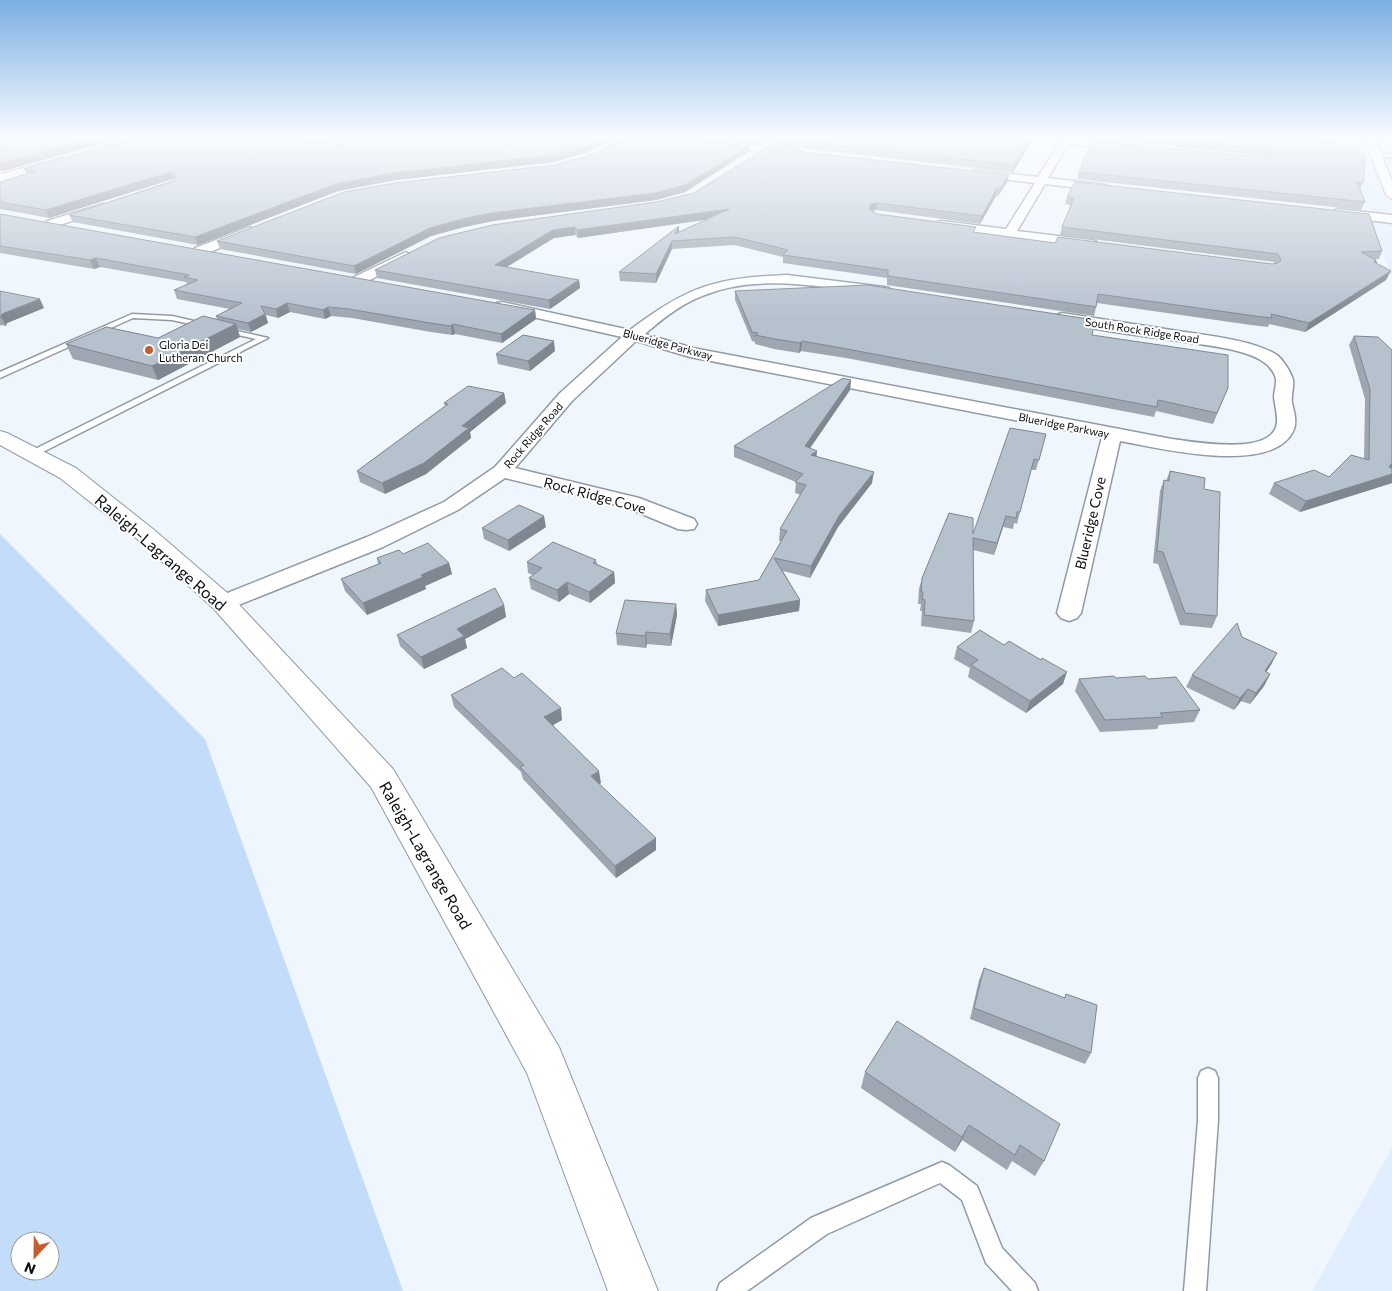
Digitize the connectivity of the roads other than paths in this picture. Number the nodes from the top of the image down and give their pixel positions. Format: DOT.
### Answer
graph roads {
  1 [pos="1031,198"];
  2 [pos="117,203"];
  3 [pos="1326,212"];
  4 [pos="1392,220"];
  5 [pos="35,221"];
  6 [pos="933,223"];
  7 [pos="51,224"];
  8 [pos="262,226"];
  9 [pos="81,230"];
  10 [pos="1010,233"];
  11 [pos="1101,245"];
  12 [pos="421,248"];
  13 [pos="227,256"];
  14 [pos="340,277"];
  15 [pos="359,280"];
  16 [pos="386,285"];
  17 [pos="894,292"];
  18 [pos="487,304"];
  19 [pos="1051,316"];
  20 [pos="633,335"];
  21 [pos="1271,359"];
  22 [pos="0,375"];
  23 [pos="1112,434"];
  24 [pos="0,438"];
  25 [pos="32,454"];
  26 [pos="502,471"];
  27 [pos="686,524"];
  28 [pos="223,603"];
  29 [pos="1069,613"];
  30 [pos="1208,1078"];
  31 [pos="633,1291"];
  32 [pos="728,1291"];
  33 [pos="1027,1291"];
  34 [pos="1195,1291"];
  1 -- 10 [label="street"];
  2 -- 7 [label="street"];
  3 -- 4 [label="street"];
  5 -- 7 [label="street"];
  6 -- 10 [label="street"];
  7 -- 9 [label="street"];
  8 -- 13 [label="street"];
  10 -- 11 [label="street"];
  12 -- 15 [label="street"];
  14 -- 15 [label="street"];
  15 -- 16 [label="street"];
  17 -- 20 [label="street, Rock Ridge Road"];
  18 -- 20 [label="street, Blueridge Parkway"];
  19 -- 21 [label="street, South Rock Ridge Road"];
  20 -- 23 [label="street, Blueridge Parkway"];
  20 -- 26 [label="street, Rock Ridge Road"];
  21 -- 23 [label="street, Blueridge Parkway"];
  22 -- 25 [label="lane"];
  23 -- 29 [label="street, Blueridge Cove"];
  24 -- 25 [label="main road, Raleigh-Lagrange Road"];
  25 -- 28 [label="main road, Raleigh-Lagrange Road"];
  26 -- 27 [label="street, Rock Ridge Cove"];
  26 -- 28 [label="street, Rock Ridge Road"];
  28 -- 31 [label="main road, Raleigh-Lagrange Road"];
  30 -- 34 [label="lane"];
  32 -- 33 [label="lane"];
}
